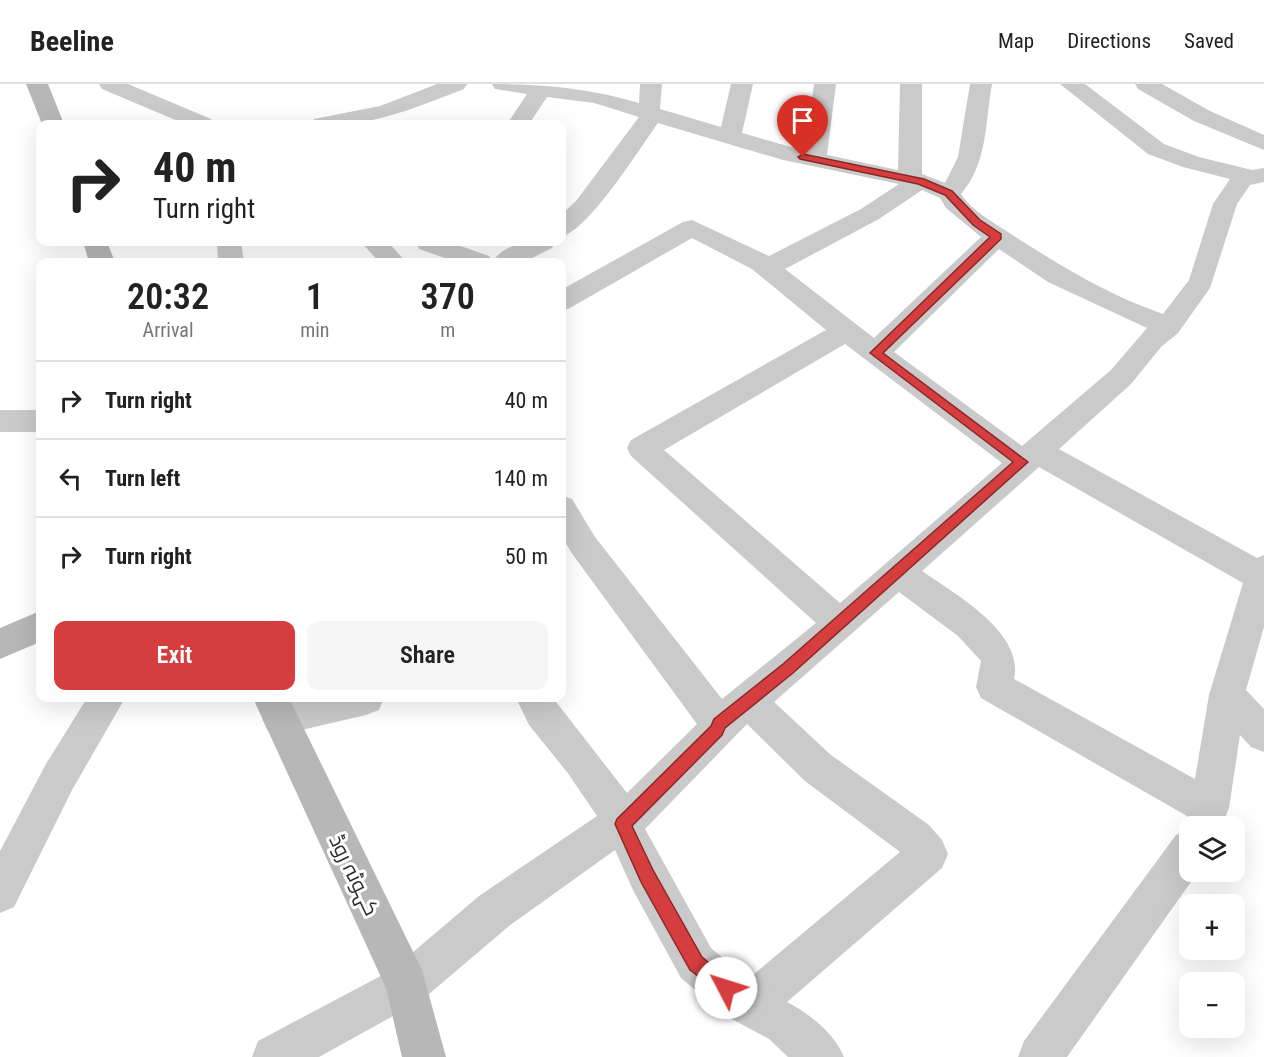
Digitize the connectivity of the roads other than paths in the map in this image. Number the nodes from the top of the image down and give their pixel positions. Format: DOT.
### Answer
graph roads {
  1 [pos="37,84"];
  2 [pos="110,84"];
  3 [pos="449,84"];
  4 [pos="456,84"];
  5 [pos="651,84"];
  6 [pos="742,84"];
  7 [pos="825,84"];
  8 [pos="911,84"];
  9 [pos="981,84"];
  10 [pos="1071,84"];
  11 [pos="1146,84"];
  12 [pos="521,86"];
  13 [pos="607,92"];
  14 [pos="651,113"];
  15 [pos="379,119"];
  16 [pos="51,120"];
  17 [pos="194,120"];
  18 [pos="518,120"];
  19 [pos="729,138"];
  20 [pos="1264,143"];
  21 [pos="815,159"];
  22 [pos="1258,176"];
  23 [pos="915,180"];
  24 [pos="949,193"];
  25 [pos="566,224"];
  26 [pos="997,236"];
  27 [pos="378,246"];
  28 [pos="436,246"];
  29 [pos="535,246"];
  30 [pos="389,258"];
  31 [pos="469,258"];
  32 [pos="513,258"];
  33 [pos="767,268"];
  34 [pos="566,299"];
  35 [pos="1168,326"];
  36 [pos="846,331"];
  37 [pos="876,353"];
  38 [pos="36,420"];
  39 [pos="0,421"];
  40 [pos="1029,456"];
  41 [pos="566,516"];
  42 [pos="897,572"];
  43 [pos="1262,572"];
  44 [pos="839,623"];
  45 [pos="36,628"];
  46 [pos="0,644"];
  47 [pos="1227,695"];
  48 [pos="105,702"];
  49 [pos="330,702"];
  50 [pos="536,702"];
  51 [pos="275,708"];
  52 [pos="733,712"];
  53 [pos="1264,735"];
  54 [pos="1203,816"];
  55 [pos="1206,816"];
  56 [pos="623,824"];
  57 [pos="1179,864"];
  58 [pos="0,893"];
  59 [pos="407,985"];
  60 [pos="750,1006"];
  61 [pos="274,1057"];
  62 [pos="424,1057"];
  63 [pos="822,1057"];
  64 [pos="1040,1057"];
  1 -- 16 [label="main road"];
  2 -- 17 [label="street"];
  3 -- 4 [label="street"];
  3 -- 15 [label="street"];
  5 -- 14 [label="street"];
  6 -- 19 [label="street"];
  7 -- 21 [label="street"];
  8 -- 23 [label="street"];
  9 -- 24 [label="street"];
  10 -- 22 [label="street"];
  11 -- 20 [label="street"];
  12 -- 13 [label="street"];
  12 -- 18 [label="street"];
  13 -- 14 [label="street"];
  14 -- 19 [label="street"];
  14 -- 25 [label="street"];
  19 -- 21 [label="street"];
  21 -- 23 [label="street"];
  22 -- 35 [label="street"];
  23 -- 24 [label="street"];
  23 -- 33 [label="street"];
  24 -- 26 [label="street"];
  26 -- 35 [label="street"];
  26 -- 37 [label="street"];
  27 -- 30 [label="street"];
  28 -- 31 [label="street"];
  29 -- 32 [label="street"];
  33 -- 34 [label="street"];
  33 -- 36 [label="street"];
  35 -- 40 [label="street"];
  36 -- 37 [label="street"];
  36 -- 44 [label="street"];
  37 -- 40 [label="street"];
  38 -- 39 [label="street"];
  40 -- 42 [label="street"];
  40 -- 43 [label="street"];
  41 -- 52 [label="street"];
  42 -- 44 [label="street"];
  42 -- 54 [label="street"];
  43 -- 47 [label="street"];
  44 -- 52 [label="street"];
  45 -- 46 [label="main road"];
  47 -- 53 [label="street"];
  47 -- 55 [label="street"];
  48 -- 58 [label="street"];
  49 -- 51 [label="street"];
  50 -- 56 [label="street"];
  51 -- 59 [label="main road, کہوٹہ روڈ"];
  52 -- 56 [label="street"];
  52 -- 60 [label="street"];
  56 -- 59 [label="street"];
  56 -- 60 [label="street"];
  57 -- 64 [label="street"];
  59 -- 61 [label="street"];
  59 -- 62 [label="main road, کہوٹہ روڈ"];
  60 -- 63 [label="street"];
}
